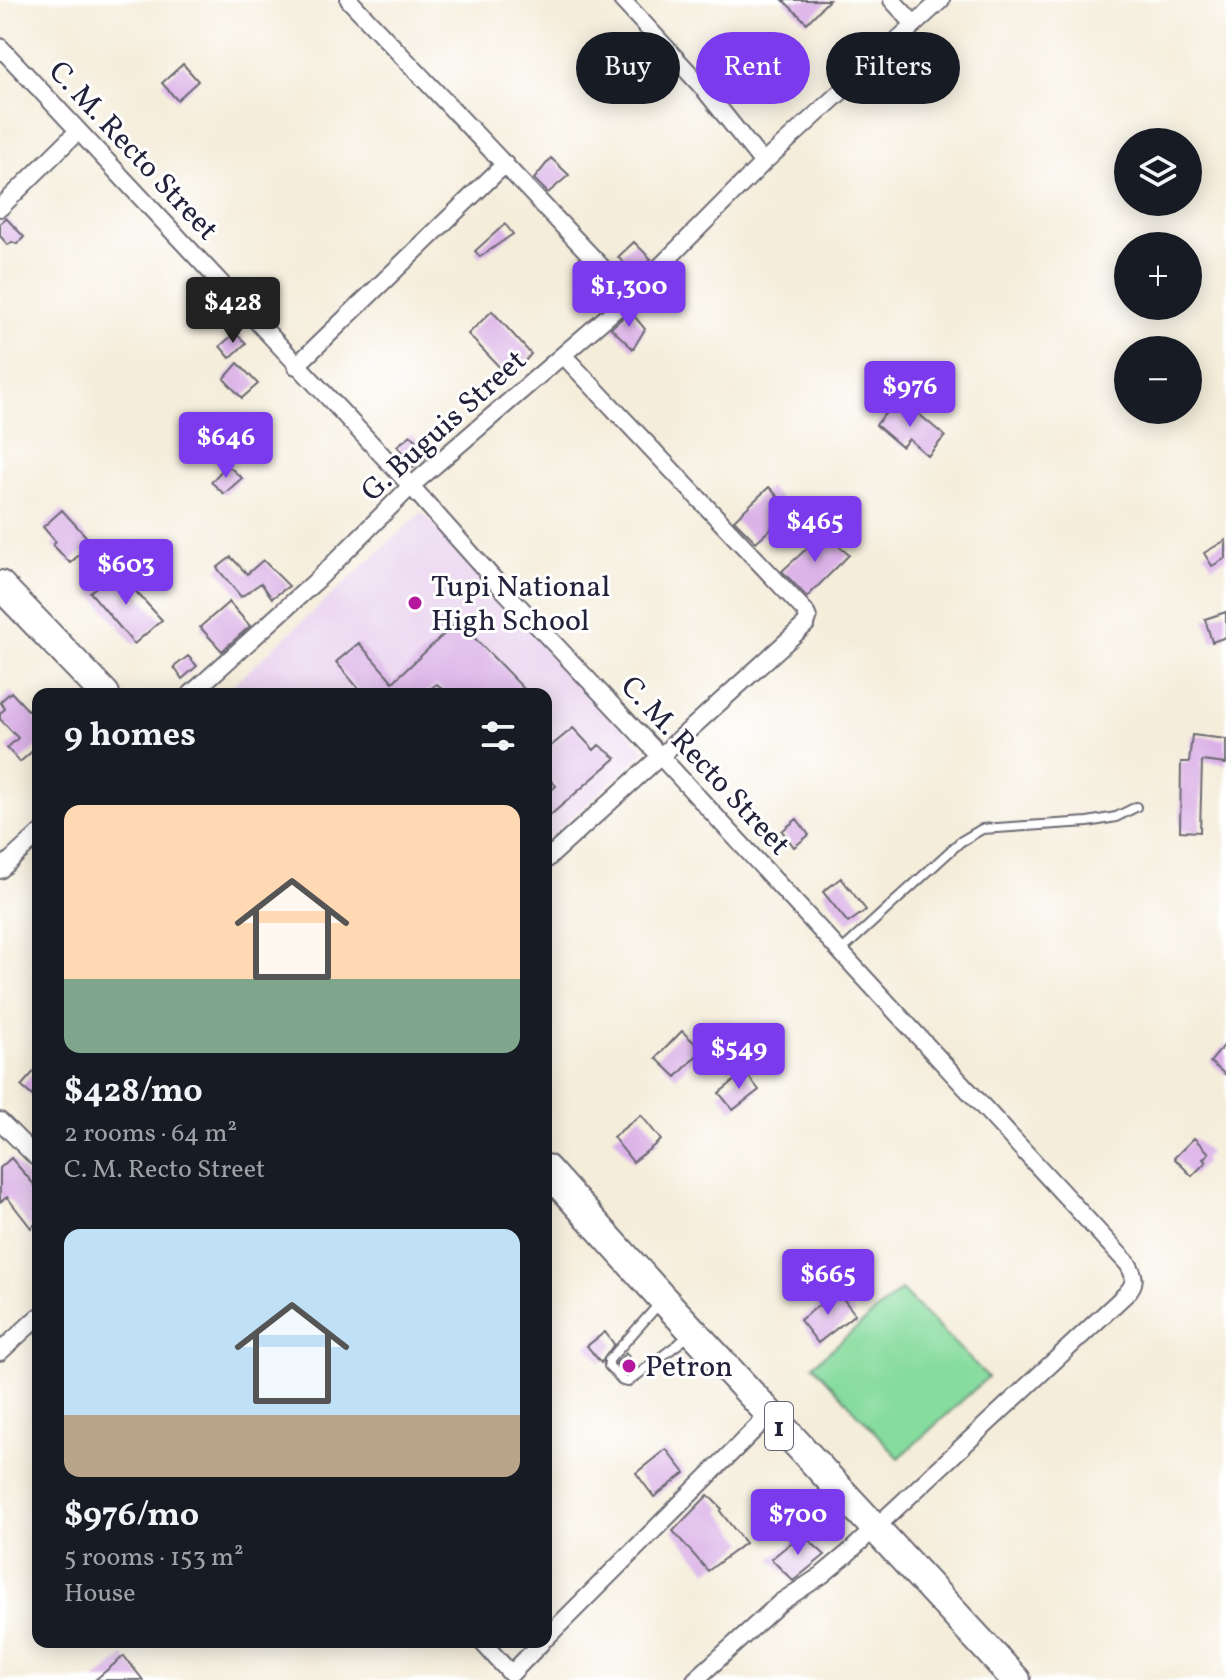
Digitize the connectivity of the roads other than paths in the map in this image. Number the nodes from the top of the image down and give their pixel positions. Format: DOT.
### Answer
graph roads {
  1 [pos="349,0"];
  2 [pos="622,0"];
  3 [pos="892,0"];
  4 [pos="941,0"];
  5 [pos="914,24"];
  6 [pos="0,47"];
  7 [pos="78,131"];
  8 [pos="763,163"];
  9 [pos="505,164"];
  10 [pos="0,208"];
  11 [pos="630,297"];
  12 [pos="563,355"];
  13 [pos="296,366"];
  14 [pos="411,486"];
  15 [pos="0,585"];
  16 [pos="99,688"];
  17 [pos="198,688"];
  18 [pos="661,757"];
  19 [pos="1136,807"];
  20 [pos="32,841"];
  21 [pos="552,855"];
  22 [pos="0,870"];
  23 [pos="840,952"];
  24 [pos="0,1121"];
  25 [pos="32,1153"];
  26 [pos="552,1176"];
  27 [pos="663,1299"];
  28 [pos="32,1323"];
  29 [pos="694,1332"];
  30 [pos="0,1352"];
  31 [pos="769,1415"];
  32 [pos="874,1528"];
  33 [pos="552,1632"];
  34 [pos="487,1648"];
  35 [pos="536,1648"];
  36 [pos="695,1680"];
  37 [pos="1016,1680"];
  1 -- 9 [label="street"];
  2 -- 8 [label="street"];
  3 -- 5 [label="street"];
  4 -- 5 [label="street, G. Buguis Street"];
  5 -- 8 [label="street, G. Buguis Street"];
  6 -- 7 [label="street, C. M. Recto Street"];
  7 -- 10 [label="street"];
  7 -- 13 [label="street, C. M. Recto Street"];
  8 -- 11 [label="street, G. Buguis Street"];
  9 -- 11 [label="street"];
  9 -- 13 [label="street"];
  11 -- 12 [label="street, G. Buguis Street"];
  12 -- 14 [label="street, G. Buguis Street"];
  12 -- 18 [label="street"];
  13 -- 14 [label="street, C. M. Recto Street"];
  14 -- 17 [label="street, G. Buguis Street"];
  14 -- 18 [label="street, C. M. Recto Street"];
  15 -- 16 [label="highway"];
  18 -- 21 [label="street"];
  18 -- 23 [label="street, C. M. Recto Street"];
  19 -- 23 [label="lane"];
  20 -- 22 [label="street"];
  23 -- 32 [label="street, C. M. Recto Street"];
  24 -- 25 [label="street"];
  26 -- 27 [label="highway, 1"];
  27 -- 29 [label="highway, 1"];
  27 -- 29 [label="lane"];
  28 -- 30 [label="street"];
  29 -- 31 [label="highway, 1"];
  31 -- 32 [label="highway, 1"];
  31 -- 33 [label="street"];
  32 -- 36 [label="street"];
  32 -- 37 [label="highway, 1"];
  34 -- 35 [label="street"];
}
